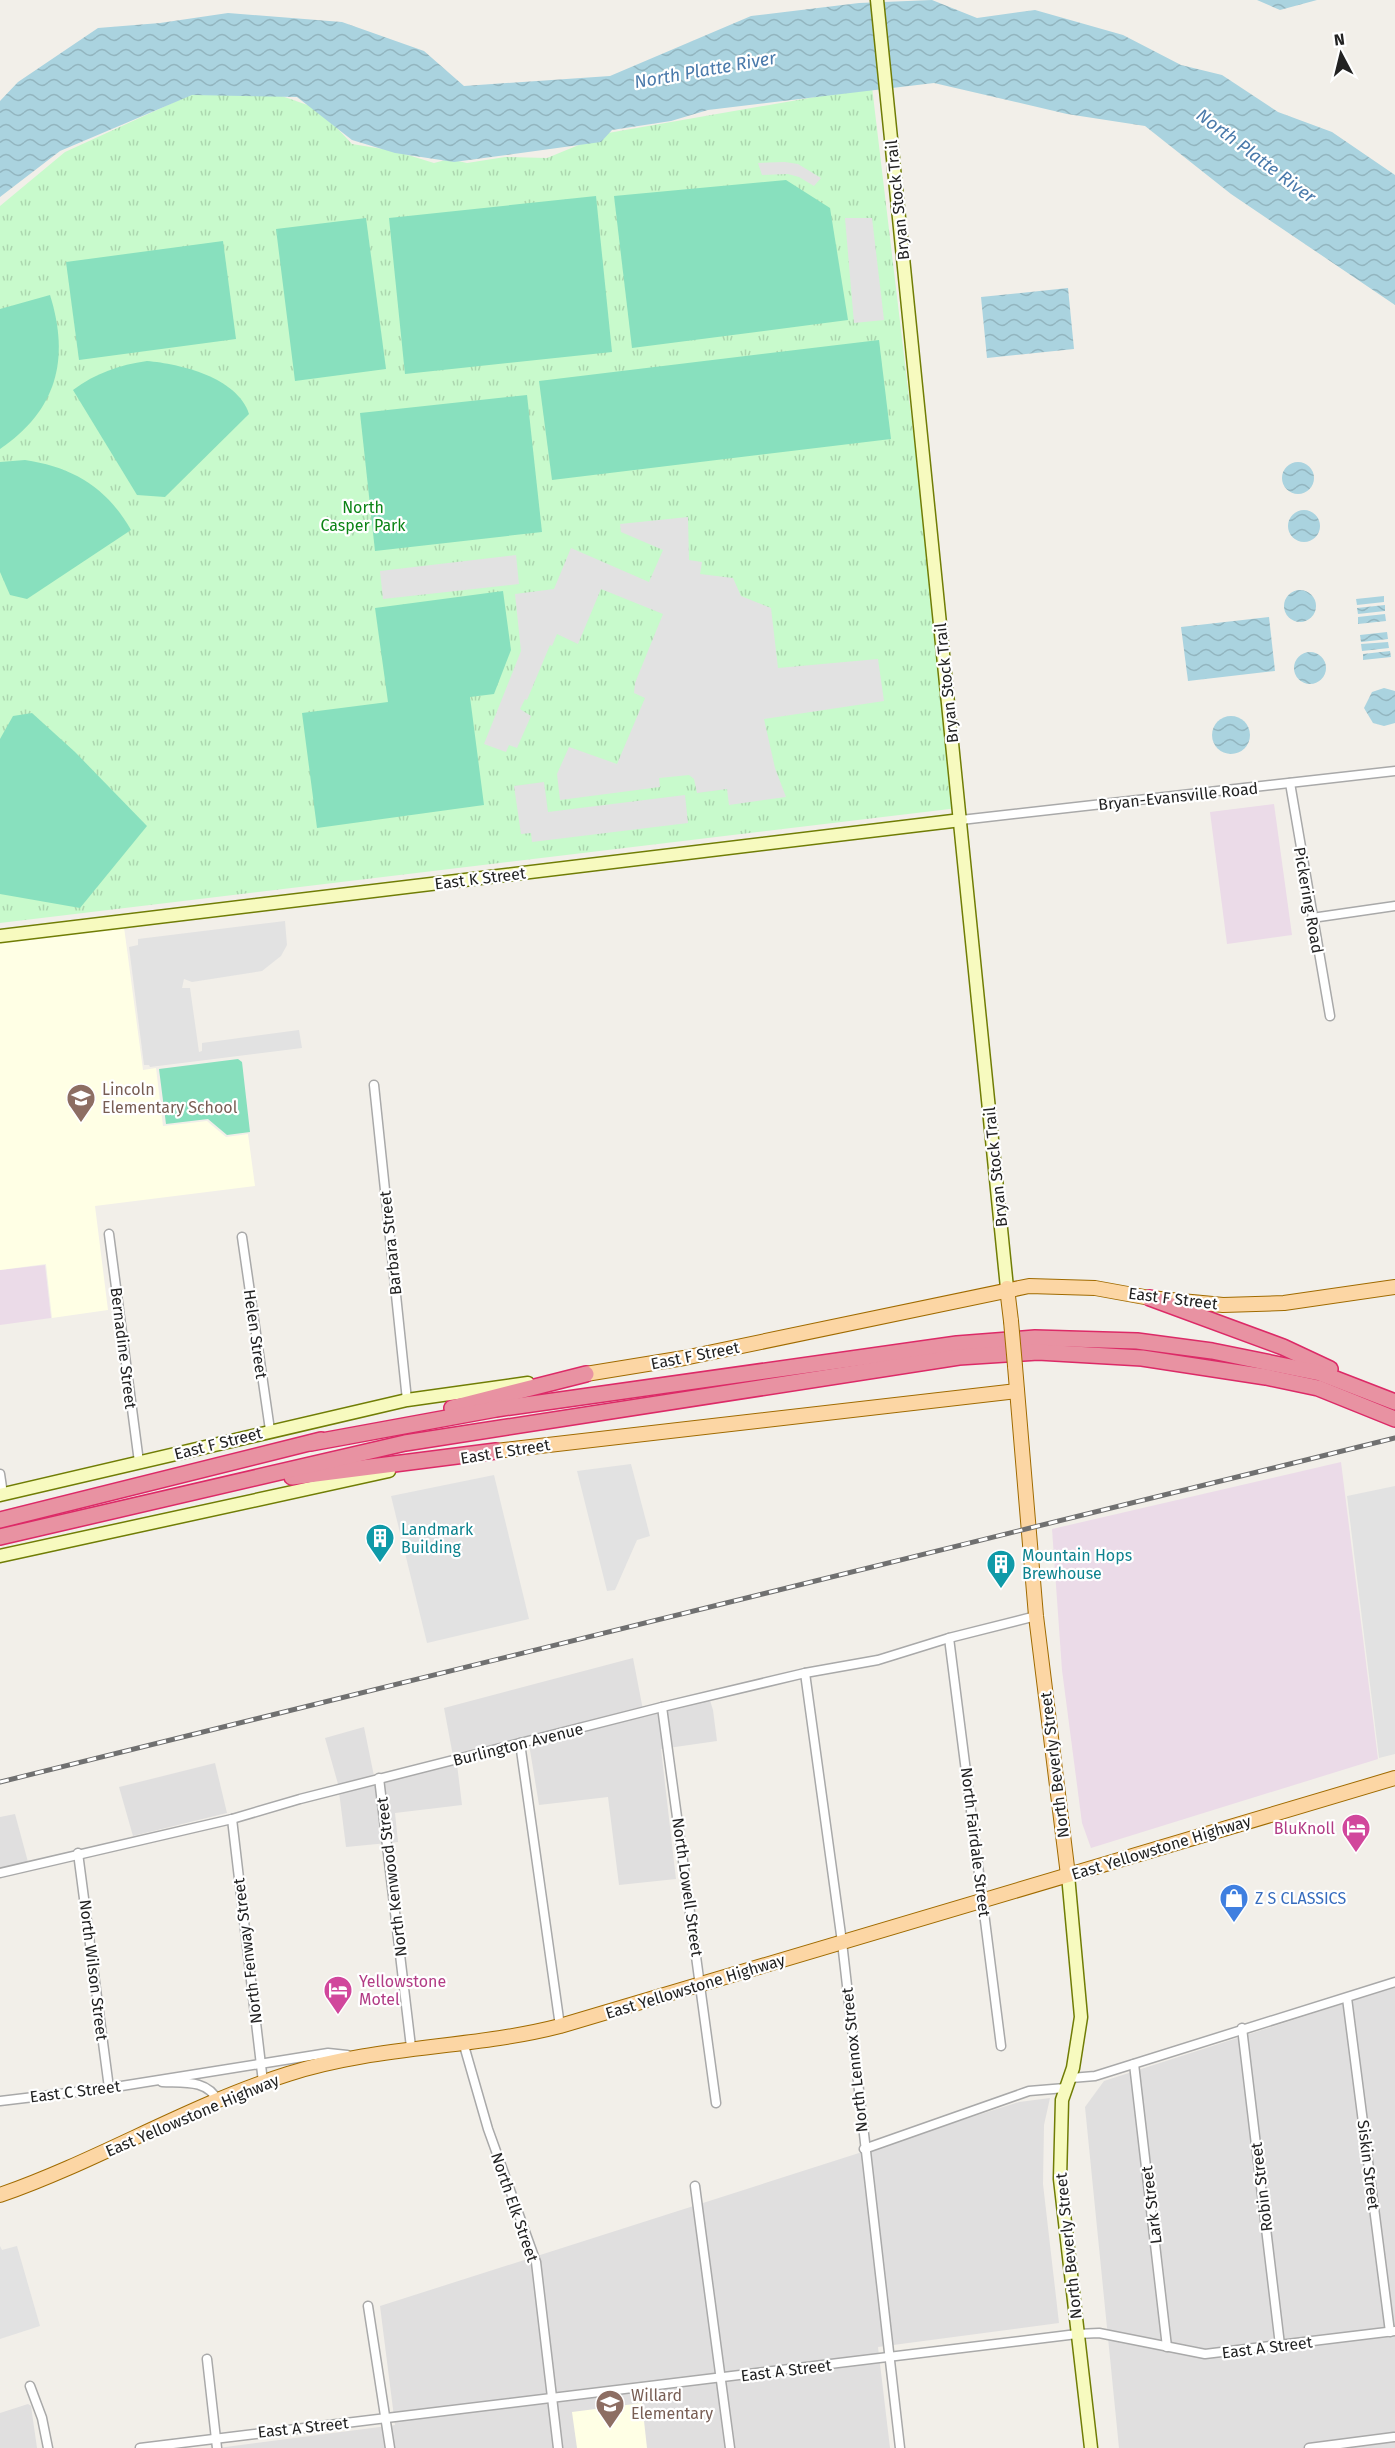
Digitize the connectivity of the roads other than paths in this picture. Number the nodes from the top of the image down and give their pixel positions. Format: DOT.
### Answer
graph roads {
  1 [pos="877,0"];
  2 [pos="1395,771"];
  3 [pos="1290,783"];
  4 [pos="960,820"];
  5 [pos="1395,906"];
  6 [pos="1312,918"];
  7 [pos="0,936"];
  8 [pos="1330,1016"];
  9 [pos="374,1085"];
  10 [pos="109,1234"];
  11 [pos="242,1237"];
  12 [pos="1395,1287"];
  13 [pos="1007,1288"];
  14 [pos="1150,1298"];
  15 [pos="1015,1366"];
  16 [pos="586,1374"];
  17 [pos="1017,1391"];
  18 [pos="407,1400"];
  19 [pos="1395,1401"];
  20 [pos="1395,1419"];
  21 [pos="270,1430"];
  22 [pos="311,1443"];
  23 [pos="496,1451"];
  24 [pos="139,1462"];
  25 [pos="0,1474"];
  26 [pos="241,1480"];
  27 [pos="2,1494"];
  28 [pos="0,1518"];
  29 [pos="0,1537"];
  30 [pos="0,1556"];
  31 [pos="1036,1616"];
  32 [pos="949,1638"];
  33 [pos="806,1673"];
  34 [pos="662,1707"];
  35 [pos="520,1743"];
  36 [pos="379,1778"];
  37 [pos="1395,1778"];
  38 [pos="232,1819"];
  39 [pos="78,1853"];
  40 [pos="0,1873"];
  41 [pos="1068,1875"];
  42 [pos="983,1898"];
  43 [pos="842,1942"];
  44 [pos="1395,1982"];
  45 [pos="701,1984"];
  46 [pos="1347,1998"];
  47 [pos="560,2026"];
  48 [pos="1242,2028"];
  49 [pos="463,2042"];
  50 [pos="1001,2046"];
  51 [pos="411,2047"];
  52 [pos="357,2056"];
  53 [pos="260,2064"];
  54 [pos="1134,2064"];
  55 [pos="149,2082"];
  56 [pos="263,2082"];
  57 [pos="1068,2083"];
  58 [pos="109,2088"];
  59 [pos="0,2101"];
  60 [pos="218,2101"];
  61 [pos="716,2103"];
  62 [pos="864,2149"];
  63 [pos="695,2186"];
  64 [pos="0,2195"];
  65 [pos="368,2306"];
  66 [pos="1393,2331"];
  67 [pos="1077,2334"];
  68 [pos="1280,2345"];
  69 [pos="1167,2347"];
  70 [pos="890,2358"];
  71 [pos="207,2359"];
  72 [pos="722,2378"];
  73 [pos="30,2386"];
  74 [pos="551,2398"];
  75 [pos="386,2418"];
  76 [pos="1394,2437"];
  77 [pos="215,2438"];
  78 [pos="48,2448"];
  79 [pos="140,2448"];
  80 [pos="217,2448"];
  81 [pos="390,2448"];
  82 [pos="558,2448"];
  83 [pos="730,2448"];
  84 [pos="900,2448"];
  85 [pos="1091,2448"];
  86 [pos="1309,2448"];
  1 -- 4 [label="main road, Bryan Stock Trail"];
  2 -- 3 [label="street, Bryan-Evansville Road"];
  3 -- 4 [label="street, Bryan-Evansville Road"];
  3 -- 6 [label="street, Pickering Road"];
  4 -- 7 [label="main road, East K Street"];
  4 -- 13 [label="main road, Bryan Stock Trail"];
  5 -- 6 [label="street"];
  6 -- 8 [label="street, Pickering Road"];
  9 -- 18 [label="street, Barbara Street"];
  10 -- 24 [label="street, Bernadine Street"];
  11 -- 21 [label="street, Helen Street"];
  12 -- 14 [label="main road, East F Street"];
  13 -- 14 [label="main road, East F Street"];
  13 -- 15 [label="main road, Bryan Stock Trail, bridge"];
  13 -- 16 [label="main road, East F Street"];
  14 -- 19 [label="highway"];
  15 -- 17 [label="main road, North Beverly Street"];
  16 -- 18 [label="main road, East F Street"];
  16 -- 22 [label="highway"];
  17 -- 23 [label="main road, East E Street"];
  17 -- 31 [label="main road, North Beverly Street"];
  18 -- 21 [label="main road, East F Street"];
  19 -- 22 [label="highway"];
  20 -- 26 [label="highway"];
  21 -- 24 [label="main road, East F Street"];
  22 -- 28 [label="highway"];
  23 -- 26 [label="highway"];
  23 -- 30 [label="main road, East E Street"];
  24 -- 27 [label="main road, East F Street"];
  25 -- 27 [label="street"];
  26 -- 29 [label="highway"];
  31 -- 32 [label="street, Burlington Avenue"];
  31 -- 41 [label="main road, North Beverly Street"];
  32 -- 33 [label="street, Burlington Avenue"];
  32 -- 42 [label="street, North Fairdale Street"];
  33 -- 34 [label="street, Burlington Avenue"];
  33 -- 43 [label="street, North Lennox Street"];
  34 -- 35 [label="street, Burlington Avenue"];
  34 -- 45 [label="street, North Lowell Street"];
  35 -- 36 [label="street, Burlington Avenue"];
  35 -- 47 [label="street"];
  36 -- 38 [label="street, Burlington Avenue"];
  36 -- 51 [label="street, North Kenwood Street"];
  37 -- 41 [label="main road, East Yellowstone Highway"];
  38 -- 39 [label="street, Burlington Avenue"];
  38 -- 53 [label="street, North Fenway Street"];
  39 -- 40 [label="street, Burlington Avenue"];
  39 -- 58 [label="street, North Wilson Street"];
  41 -- 42 [label="main road, East Yellowstone Highway"];
  41 -- 57 [label="main road, North Beverly Street"];
  42 -- 43 [label="main road, East Yellowstone Highway"];
  42 -- 50 [label="street, North Fairdale Street"];
  43 -- 45 [label="main road, East Yellowstone Highway"];
  43 -- 62 [label="street, North Lennox Street"];
  44 -- 46 [label="street"];
  45 -- 47 [label="main road, East Yellowstone Highway"];
  45 -- 61 [label="street, North Lowell Street"];
  46 -- 48 [label="street"];
  46 -- 66 [label="street, Siskin Street"];
  47 -- 49 [label="main road, East Yellowstone Highway"];
  48 -- 54 [label="street"];
  48 -- 68 [label="street, Robin Street"];
  49 -- 51 [label="main road, East Yellowstone Highway"];
  49 -- 74 [label="street, North Elk Street"];
  51 -- 52 [label="main road, East Yellowstone Highway"];
  52 -- 53 [label="street, East C Street"];
  52 -- 56 [label="main road, East Yellowstone Highway"];
  53 -- 55 [label="street, East C Street"];
  53 -- 56 [label="street, North Fenway Street"];
  54 -- 57 [label="street"];
  54 -- 69 [label="street, Lark Street"];
  55 -- 58 [label="street, East C Street"];
  55 -- 60 [label="street, East C Street"];
  56 -- 60 [label="main road, East Yellowstone Highway"];
  57 -- 62 [label="street"];
  57 -- 67 [label="main road, North Beverly Street"];
  58 -- 59 [label="street, East C Street"];
  60 -- 64 [label="main road, East Yellowstone Highway"];
  62 -- 70 [label="street, North Lennox Street"];
  63 -- 72 [label="street"];
  65 -- 75 [label="street"];
  66 -- 68 [label="street, East A Street"];
  67 -- 69 [label="street, East A Street"];
  67 -- 70 [label="street, East A Street"];
  67 -- 85 [label="main road, North Beverly Street"];
  68 -- 69 [label="street, East A Street"];
  70 -- 72 [label="street, East A Street"];
  70 -- 84 [label="street, North Lennox Street"];
  71 -- 77 [label="street"];
  72 -- 74 [label="street, East A Street"];
  72 -- 83 [label="street"];
  73 -- 78 [label="street"];
  74 -- 75 [label="street, East A Street"];
  74 -- 82 [label="street, North Elk Street"];
  75 -- 77 [label="street, East A Street"];
  75 -- 81 [label="street"];
  76 -- 86 [label="street"];
  77 -- 79 [label="street, East A Street"];
  77 -- 80 [label="street"];
}
